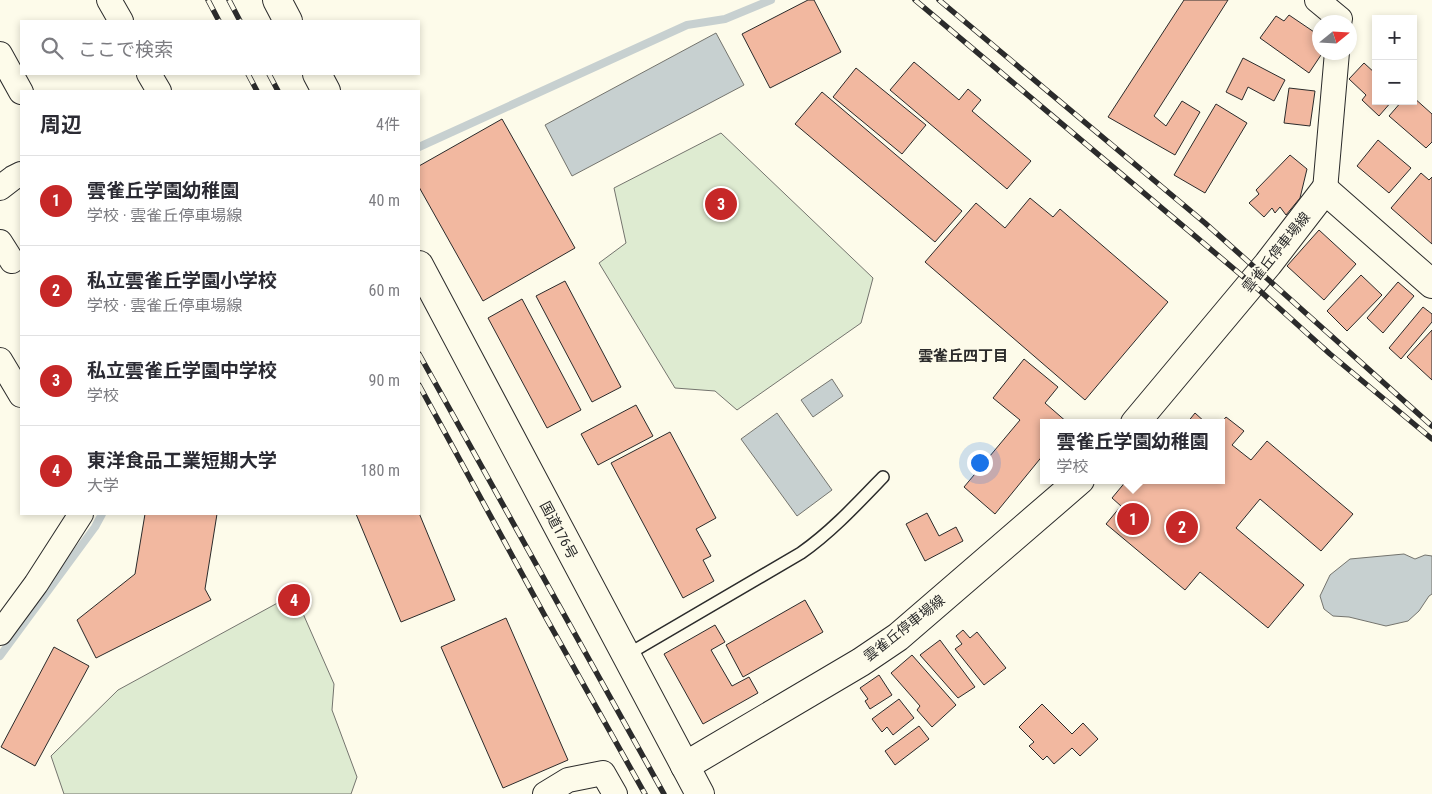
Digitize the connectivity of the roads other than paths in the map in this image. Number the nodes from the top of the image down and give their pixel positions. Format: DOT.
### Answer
graph roads {
  1 [pos="109,0"];
  2 [pos="277,0"];
  3 [pos="1317,0"];
  4 [pos="1341,14"];
  5 [pos="120,20"];
  6 [pos="287,20"];
  7 [pos="0,54"];
  8 [pos="1336,60"];
  9 [pos="151,75"];
  10 [pos="318,75"];
  11 [pos="20,90"];
  12 [pos="158,90"];
  13 [pos="325,90"];
  14 [pos="20,174"];
  15 [pos="0,188"];
  16 [pos="1325,190"];
  17 [pos="420,267"];
  18 [pos="1432,284"];
  19 [pos="1138,419"];
  20 [pos="883,477"];
  21 [pos="1075,484"];
  22 [pos="80,515"];
  23 [pos="2,623"];
  24 [pos="626,656"];
  25 [pos="685,766"];
  26 [pos="545,794"];
  27 [pos="615,794"];
  28 [pos="700,794"];
  1 -- 5 [label="street"];
  2 -- 6 [label="main road"];
  3 -- 4 [label="street"];
  7 -- 11 [label="street"];
  8 -- 16 [label="street"];
  9 -- 12 [label="street"];
  10 -- 13 [label="main road"];
  14 -- 15 [label="street"];
  16 -- 18 [label="main road"];
  16 -- 19 [label="main road, 雲雀丘停車場線"];
  17 -- 24 [label="main road, 国道176号"];
  20 -- 24 [label="lane"];
  21 -- 25 [label="main road, 雲雀丘停車場線"];
  22 -- 23 [label="street"];
  24 -- 25 [label="main road, 国道176号"];
  25 -- 28 [label="main road, 国道176号"];
  26 -- 27 [label="street"];
}
